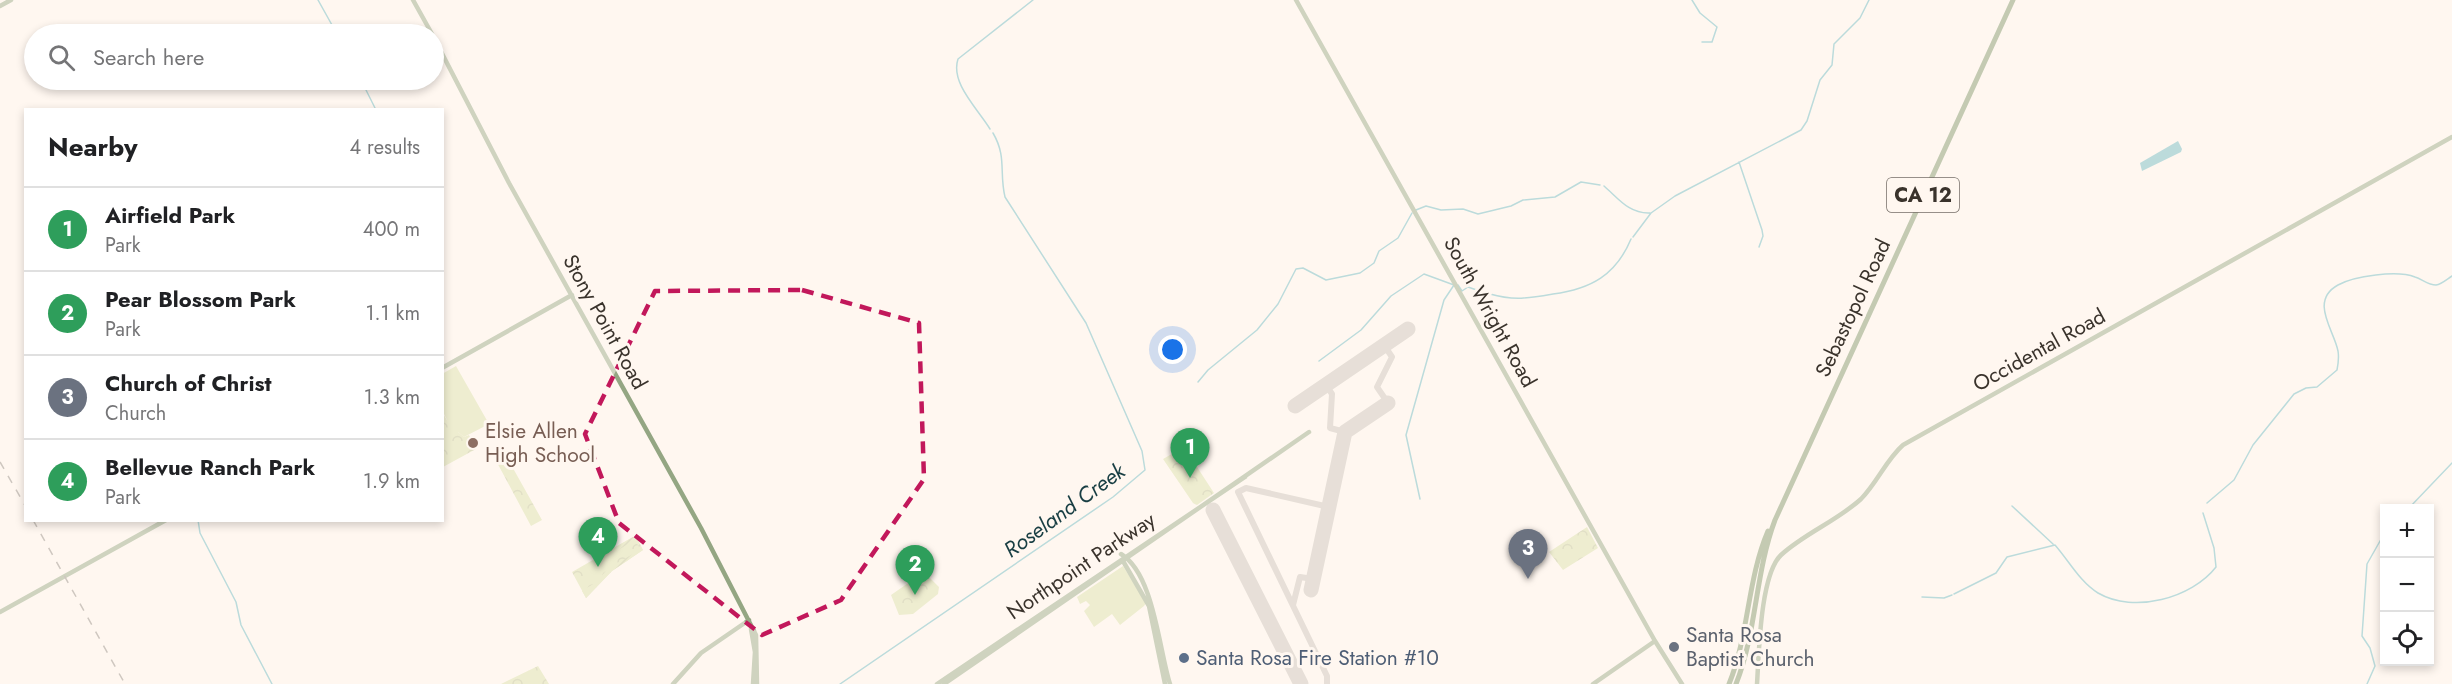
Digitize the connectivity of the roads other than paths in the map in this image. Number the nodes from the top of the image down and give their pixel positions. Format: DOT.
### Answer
graph roads {
  1 [pos="11,0"];
  2 [pos="412,0"];
  3 [pos="1296,0"];
  4 [pos="2013,0"];
  5 [pos="0,6"];
  6 [pos="426,24"];
  7 [pos="444,57"];
  8 [pos="2452,137"];
  9 [pos="572,295"];
  10 [pos="444,367"];
  11 [pos="1309,432"];
  12 [pos="1784,500"];
  13 [pos="162,522"];
  14 [pos="1124,559"];
  15 [pos="1,609"];
  16 [pos="749,620"];
  17 [pos="1655,641"];
  18 [pos="673,684"];
  19 [pos="755,684"];
  20 [pos="937,684"];
  21 [pos="944,684"];
  22 [pos="1168,684"];
  23 [pos="1593,684"];
  24 [pos="1682,684"];
  25 [pos="1729,684"];
  26 [pos="1736,684"];
  27 [pos="1757,684"];
  1 -- 5 [label="street"];
  2 -- 6 [label="street, Stony Point Road"];
  3 -- 17 [label="street, South Wright Road"];
  4 -- 12 [label="main road, Sebastopol Road / CA 12"];
  7 -- 9 [label="street, Stony Point Road"];
  8 -- 27 [label="street, Occidental Road"];
  9 -- 10 [label="street"];
  9 -- 16 [label="street, Stony Point Road"];
  11 -- 14 [label="street, Northpoint Parkway"];
  12 -- 25 [label="main road, Sebastopol Road / CA 12"];
  12 -- 26 [label="main road, Sebastopol Road / CA 12"];
  13 -- 15 [label="street"];
  14 -- 20 [label="street, Northpoint Parkway"];
  14 -- 21 [label="street, Northpoint Parkway"];
  14 -- 22 [label="street"];
  16 -- 18 [label="street"];
  16 -- 19 [label="street, Stony Point Road"];
  17 -- 23 [label="street"];
  17 -- 24 [label="street, South Wright Road"];
}
